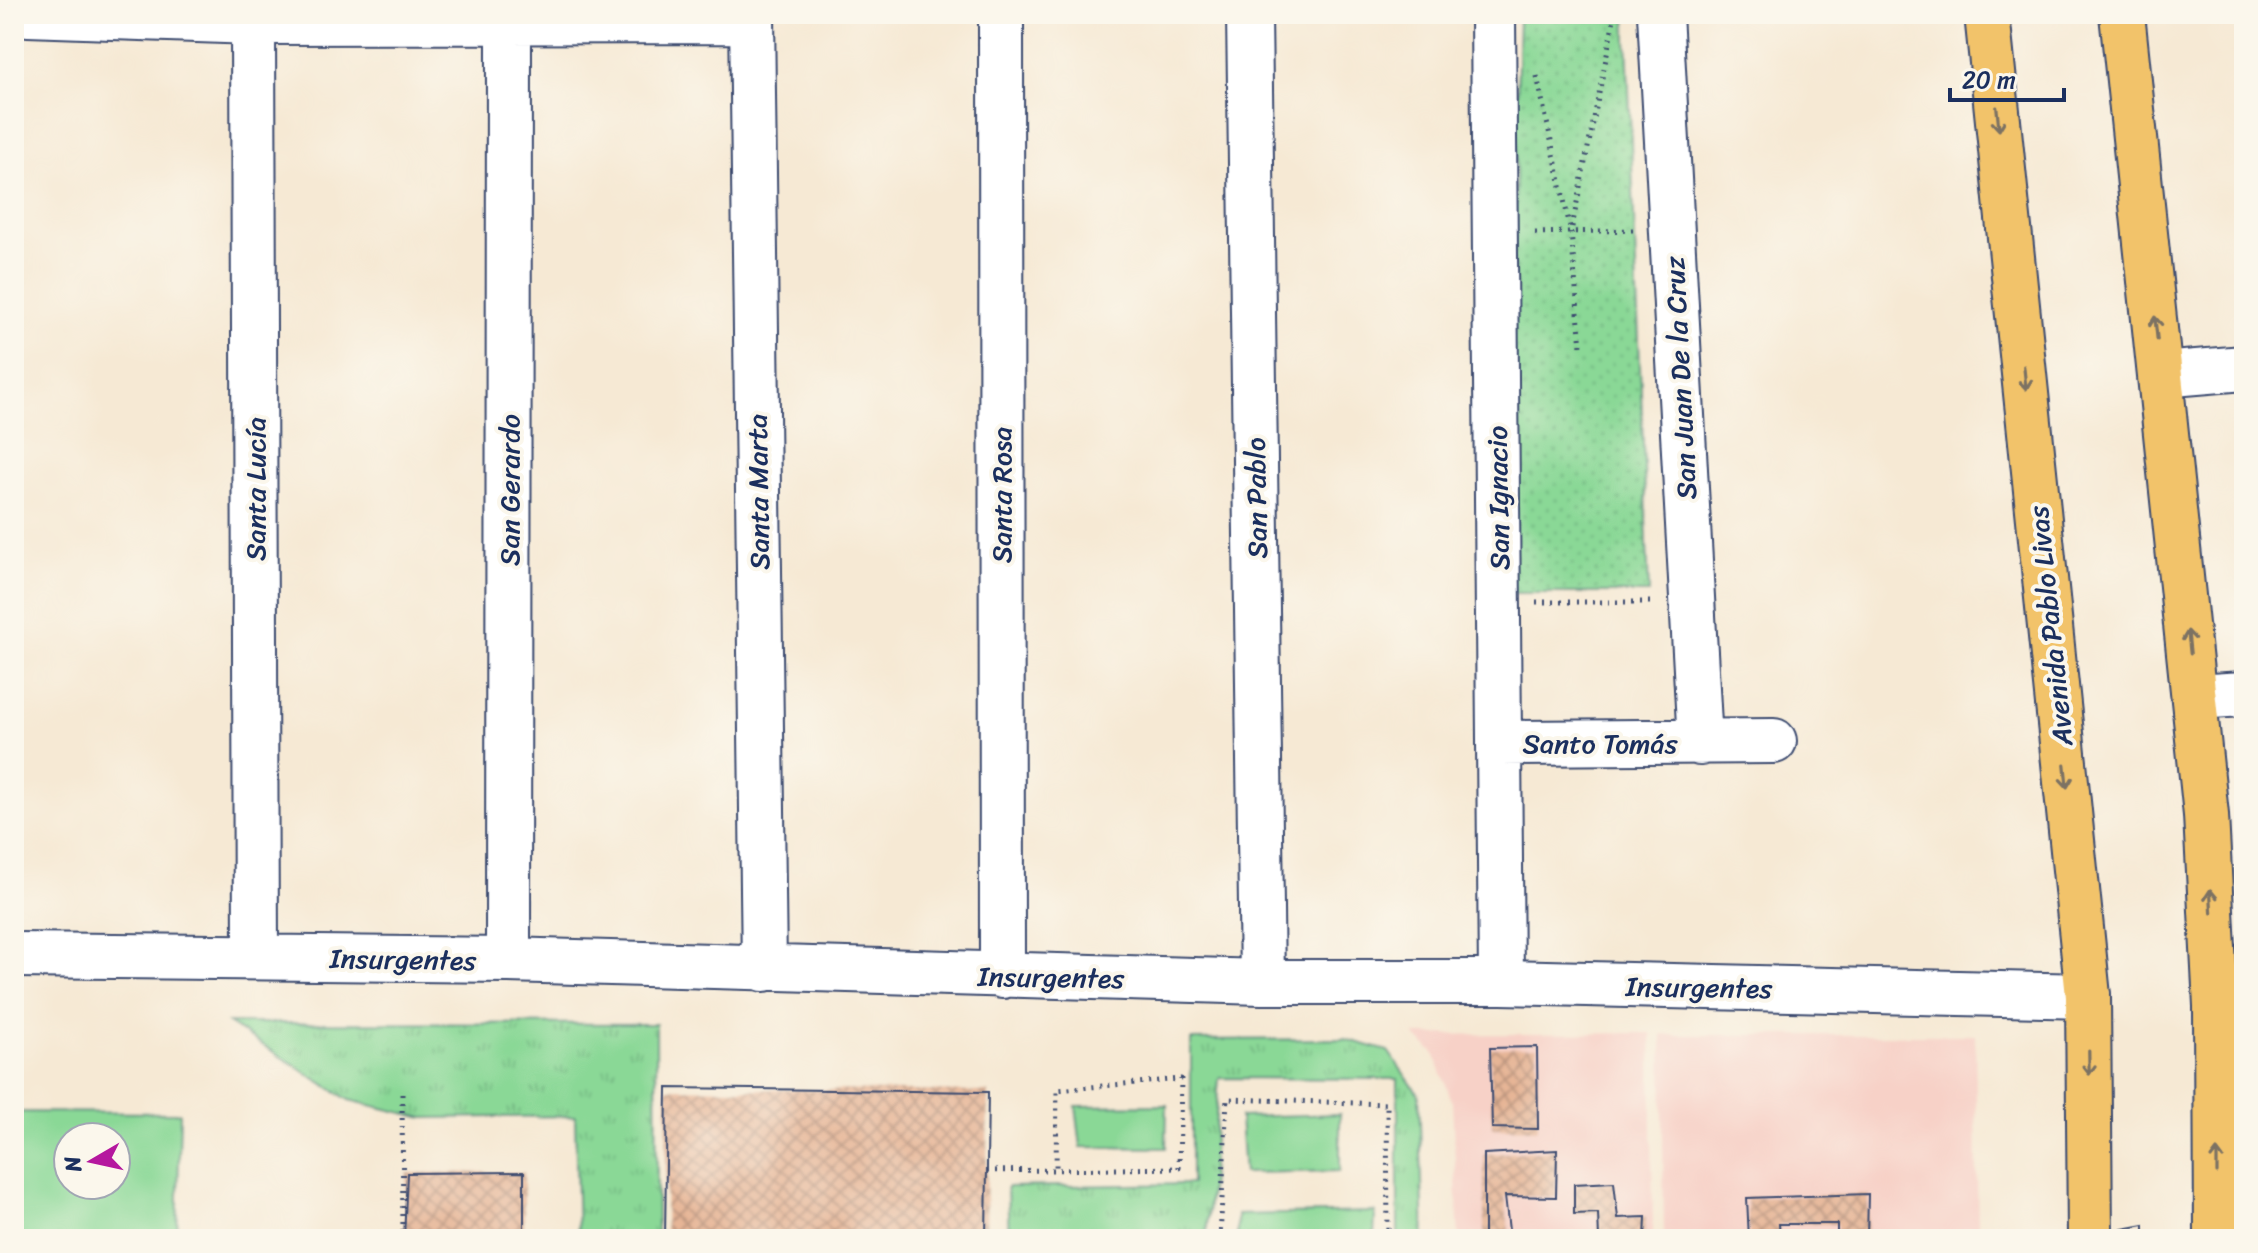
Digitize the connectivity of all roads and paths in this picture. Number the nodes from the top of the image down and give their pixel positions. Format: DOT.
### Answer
graph roads {
  1 [pos="28,14"];
  2 [pos="1001,14"];
  3 [pos="1249,14"];
  4 [pos="1493,14"];
  5 [pos="1615,14"];
  6 [pos="1660,14"];
  7 [pos="1987,14"];
  8 [pos="2122,14"];
  9 [pos="752,17"];
  10 [pos="509,21"];
  11 [pos="253,22"];
  12 [pos="1534,61"];
  13 [pos="1640,230"];
  14 [pos="1571,232"];
  15 [pos="1532,233"];
  16 [pos="1581,347"];
  17 [pos="2244,368"];
  18 [pos="2161,375"];
  19 [pos="2244,694"];
  20 [pos="2194,697"];
  21 [pos="1774,741"];
  22 [pos="1500,743"];
  23 [pos="1700,743"];
  24 [pos="14,955"];
  25 [pos="256,956"];
  26 [pos="508,960"];
  27 [pos="764,969"];
  28 [pos="1002,976"];
  29 [pos="1262,982"];
  30 [pos="1501,982"];
  31 [pos="2088,996"];
  32 [pos="2230,1007"];
  33 [pos="402,1094"];
  34 [pos="1056,1170"];
  35 [pos="987,1171"];
  36 [pos="403,1239"];
  37 [pos="1220,1239"];
  38 [pos="1388,1239"];
  39 [pos="2090,1239"];
  40 [pos="2217,1239"];
  1 -- 11 [label="street"];
  2 -- 28 [label="street, Santa Rosa"];
  3 -- 29 [label="street, San Pablo"];
  4 -- 22 [label="street, San Ignacio"];
  5 -- 14 [label="path"];
  6 -- 23 [label="street, San Juan De la Cruz"];
  7 -- 31 [label="main road, Avenida Pablo Livas, one-way"];
  18 -- 8 [label="main road, one-way"];
  9 -- 10 [label="street"];
  9 -- 27 [label="street, Santa Marta"];
  10 -- 11 [label="street"];
  10 -- 26 [label="street, San Gerardo"];
  11 -- 25 [label="street, Santa Lucía"];
  12 -- 14 [label="path"];
  13 -- 14 [label="path"];
  14 -- 15 [label="path"];
  14 -- 16 [label="path"];
  17 -- 18 [label="street"];
  20 -- 18 [label="main road, one-way"];
  19 -- 20 [label="street"];
  32 -- 20 [label="main road, one-way"];
  21 -- 23 [label="street, Santo Tomás"];
  22 -- 23 [label="street, Santo Tomás"];
  22 -- 30 [label="street, San Ignacio"];
  24 -- 25 [label="street, Insurgentes"];
  25 -- 26 [label="street, Insurgentes"];
  26 -- 27 [label="street, Insurgentes"];
  27 -- 28 [label="street, Insurgentes"];
  28 -- 29 [label="street, Insurgentes"];
  29 -- 30 [label="street, Insurgentes"];
  30 -- 31 [label="street, Insurgentes"];
  31 -- 39 [label="main road, Avenida Pablo Livas, one-way"];
  40 -- 32 [label="main road, one-way"];
  33 -- 36 [label="path"];
  34 -- 34 [label="path"];
  34 -- 35 [label="path"];
  37 -- 38 [label="path"];
}
